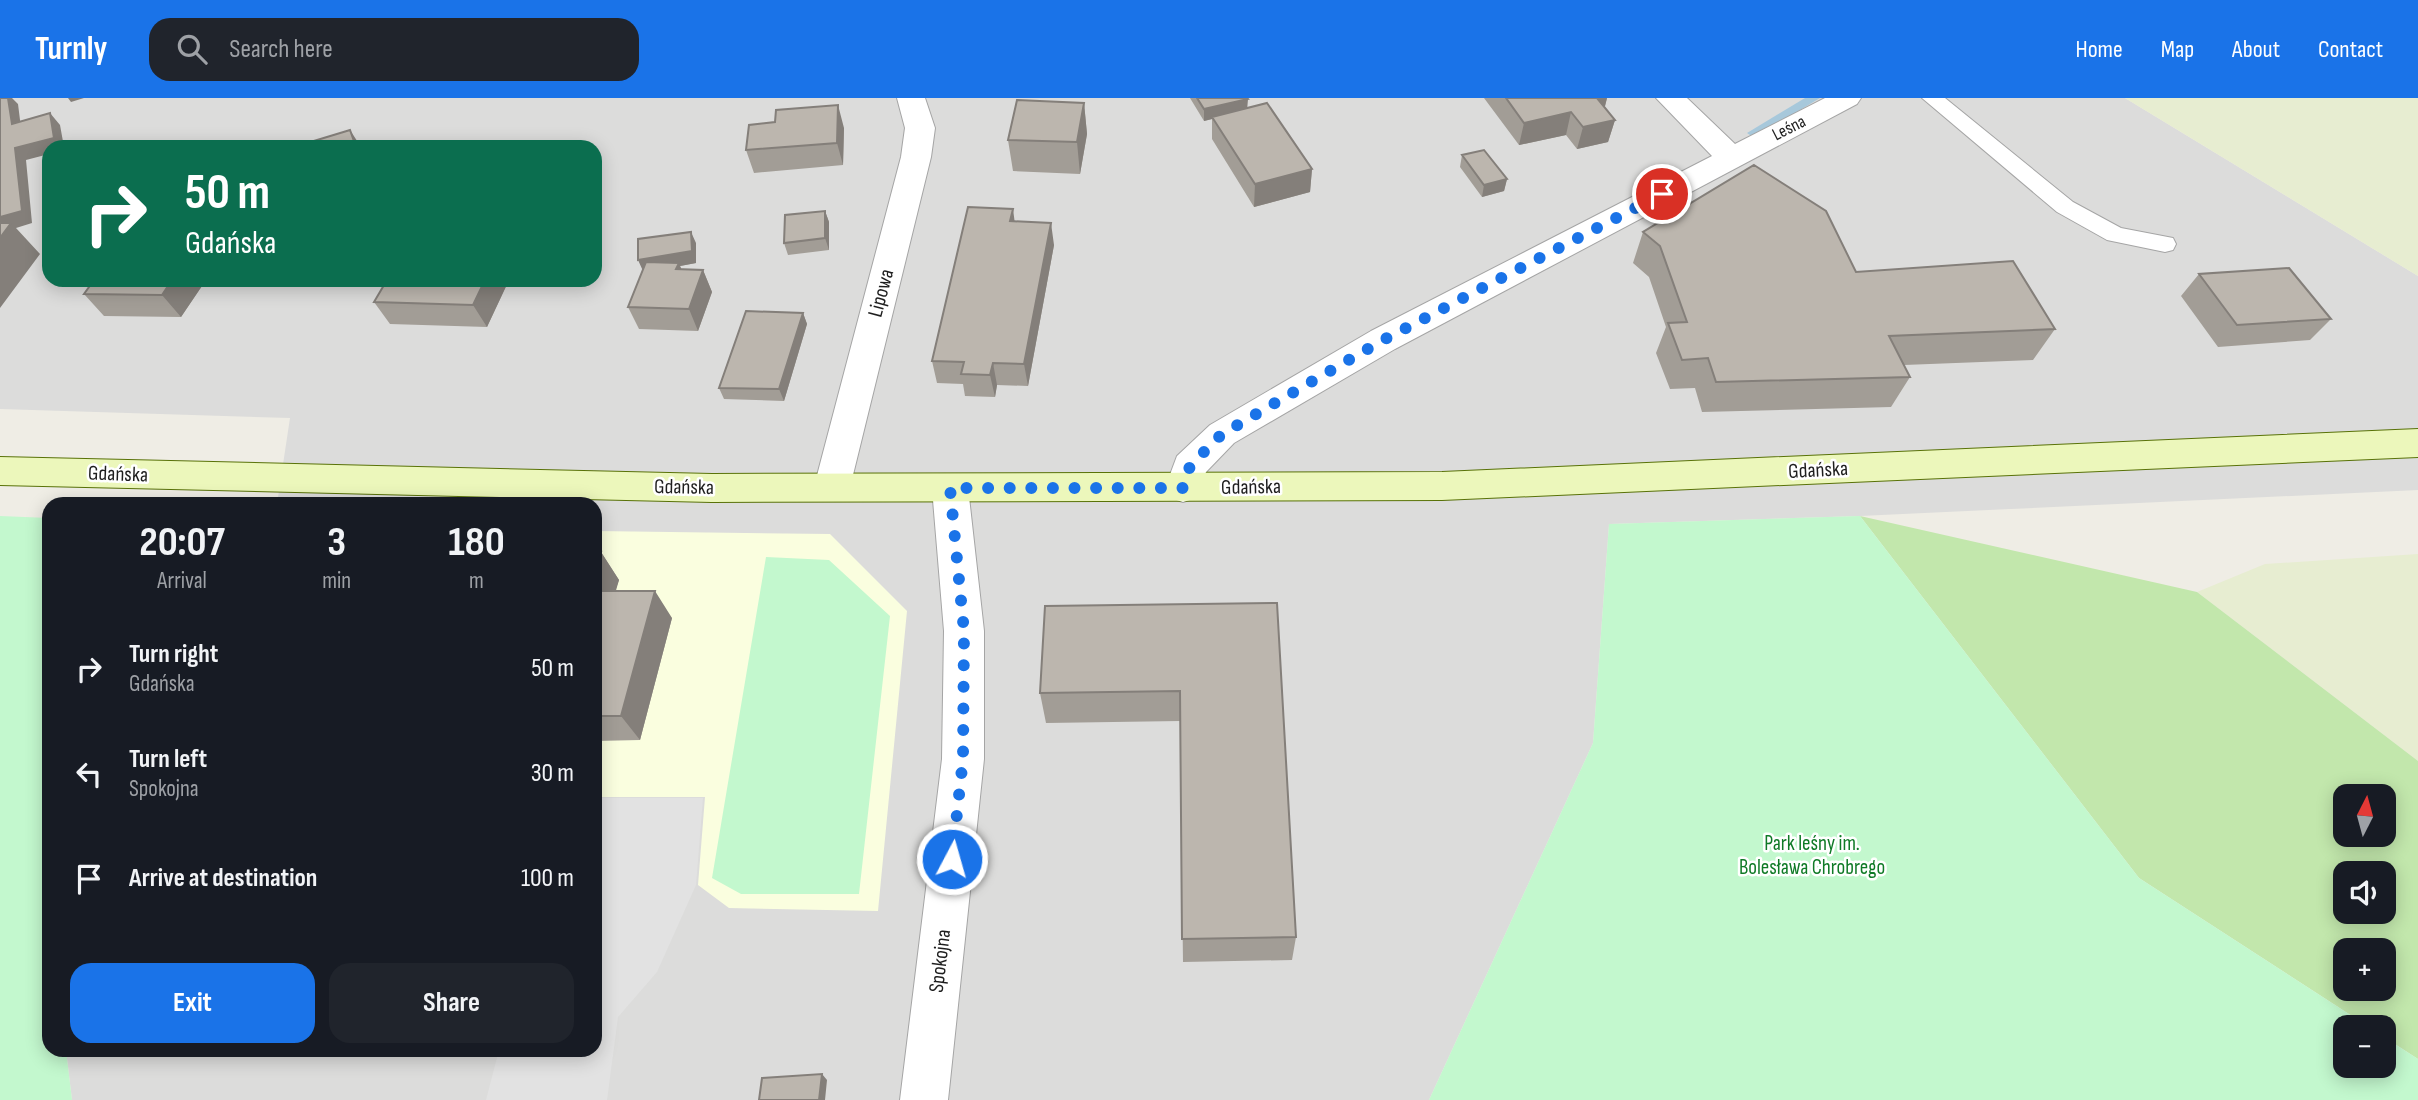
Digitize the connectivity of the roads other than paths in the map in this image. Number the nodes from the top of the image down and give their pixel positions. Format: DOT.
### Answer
graph roads {
  1 [pos="911,98"];
  2 [pos="1670,98"];
  3 [pos="1847,98"];
  4 [pos="1932,98"];
  5 [pos="1731,158"];
  6 [pos="2165,244"];
  7 [pos="2418,443"];
  8 [pos="0,471"];
  9 [pos="832,487"];
  10 [pos="950,488"];
  11 [pos="1183,488"];
  12 [pos="924,1100"];
  1 -- 9 [label="street, Lipowa"];
  2 -- 5 [label="street"];
  3 -- 5 [label="street, Leśna"];
  4 -- 6 [label="lane"];
  5 -- 11 [label="street"];
  7 -- 11 [label="main road, Gdańska"];
  8 -- 9 [label="main road, Gdańska"];
  9 -- 10 [label="main road, Gdańska"];
  10 -- 11 [label="main road, Gdańska"];
  10 -- 12 [label="street, Spokojna"];
}
